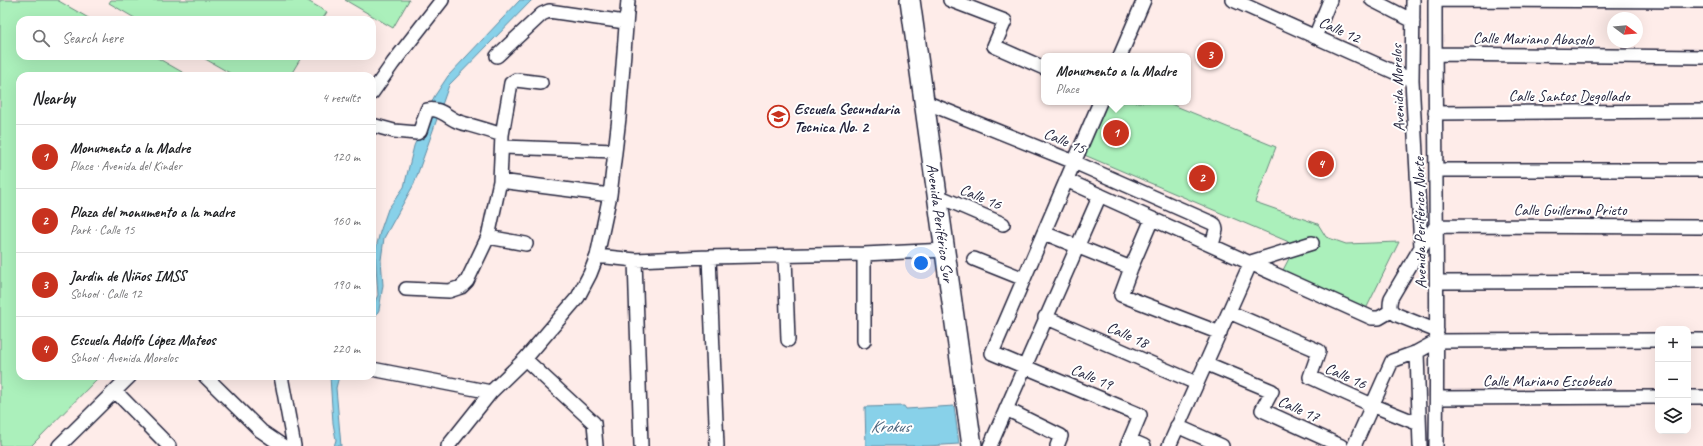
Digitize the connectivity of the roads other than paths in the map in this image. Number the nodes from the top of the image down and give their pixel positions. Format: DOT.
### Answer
graph roads {
  1 [pos="442,0"];
  2 [pos="628,0"];
  3 [pos="910,0"];
  4 [pos="950,0"];
  5 [pos="1144,0"];
  6 [pos="1233,0"];
  7 [pos="1330,0"];
  8 [pos="1372,0"];
  9 [pos="1413,0"];
  10 [pos="1435,0"];
  11 [pos="1703,1"];
  12 [pos="1413,21"];
  13 [pos="625,22"];
  14 [pos="1315,36"];
  15 [pos="1121,53"];
  16 [pos="1435,54"];
  17 [pos="497,56"];
  18 [pos="1703,57"];
  19 [pos="1041,67"];
  20 [pos="1412,80"];
  21 [pos="541,83"];
  22 [pos="376,87"];
  23 [pos="925,102"];
  24 [pos="1099,105"];
  25 [pos="1703,111"];
  26 [pos="1435,113"];
  27 [pos="376,126"];
  28 [pos="502,141"];
  29 [pos="615,152"];
  30 [pos="1074,162"];
  31 [pos="1436,170"];
  32 [pos="1703,170"];
  33 [pos="1066,180"];
  34 [pos="500,181"];
  35 [pos="610,195"];
  36 [pos="1100,195"];
  37 [pos="945,199"];
  38 [pos="1152,219"];
  39 [pos="1003,224"];
  40 [pos="1436,226"];
  41 [pos="1703,227"];
  42 [pos="1044,233"];
  43 [pos="488,237"];
  44 [pos="1312,243"];
  45 [pos="526,244"];
  46 [pos="1212,245"];
  47 [pos="1077,246"];
  48 [pos="1421,247"];
  49 [pos="946,250"];
  50 [pos="864,254"];
  51 [pos="597,256"];
  52 [pos="709,257"];
  53 [pos="785,257"];
  54 [pos="974,259"];
  55 [pos="635,260"];
  56 [pos="1251,262"];
  57 [pos="1130,268"];
  58 [pos="1024,279"];
  59 [pos="1703,281"];
  60 [pos="1437,282"];
  61 [pos="406,289"];
  62 [pos="1391,311"];
  63 [pos="1229,312"];
  64 [pos="1045,317"];
  65 [pos="1220,333"];
  66 [pos="1437,336"];
  67 [pos="788,340"];
  68 [pos="1655,340"];
  69 [pos="1691,340"];
  70 [pos="1703,340"];
  71 [pos="864,341"];
  72 [pos="1417,352"];
  73 [pos="525,359"];
  74 [pos="1206,363"];
  75 [pos="1025,366"];
  76 [pos="376,370"];
  77 [pos="126,380"];
  78 [pos="209,380"];
  79 [pos="282,380"];
  80 [pos="1196,383"];
  81 [pos="115,391"];
  82 [pos="491,392"];
  83 [pos="1655,397"];
  84 [pos="1691,397"];
  85 [pos="1703,397"];
  86 [pos="1437,398"];
  87 [pos="1372,405"];
  88 [pos="1006,409"];
  89 [pos="1419,424"];
  90 [pos="1178,426"];
  91 [pos="1129,443"];
  92 [pos="59,446"];
  93 [pos="169,446"];
  94 [pos="283,446"];
  95 [pos="294,446"];
  96 [pos="448,446"];
  97 [pos="596,446"];
  98 [pos="641,446"];
  99 [pos="717,446"];
  100 [pos="972,446"];
  101 [pos="990,446"];
  102 [pos="1057,446"];
  103 [pos="1144,446"];
  104 [pos="1169,446"];
  105 [pos="1222,446"];
  106 [pos="1341,446"];
  107 [pos="1354,446"];
  108 [pos="1420,446"];
  109 [pos="1436,446"];
  1 -- 22 [label="street"];
  2 -- 13 [label="street"];
  3 -- 23 [label="street, Avenida Periférico Sur"];
  4 -- 19 [label="street"];
  5 -- 15 [label="street"];
  6 -- 14 [label="street, Calle 12"];
  7 -- 14 [label="street"];
  8 -- 12 [label="street"];
  9 -- 12 [label="street, Avenida Morelos"];
  10 -- 11 [label="street"];
  10 -- 16 [label="street, Avenida Periférico Norte"];
  12 -- 20 [label="street, Avenida Morelos"];
  13 -- 17 [label="street"];
  13 -- 29 [label="street"];
  14 -- 20 [label="street, Calle 12"];
  16 -- 18 [label="street, Calle Mariano Abasolo"];
  16 -- 26 [label="street, Avenida Periférico Norte"];
  20 -- 48 [label="street, Avenida Morelos"];
  21 -- 28 [label="street"];
  23 -- 30 [label="street, Calle 15"];
  23 -- 49 [label="street, Avenida Periférico Sur"];
  24 -- 30 [label="street"];
  25 -- 26 [label="street, Calle Santos Degollado"];
  26 -- 31 [label="street, Avenida Periférico Norte"];
  27 -- 28 [label="street"];
  28 -- 29 [label="street"];
  28 -- 34 [label="street"];
  29 -- 35 [label="street"];
  30 -- 33 [label="street"];
  30 -- 46 [label="street, Calle 15"];
  31 -- 32 [label="street"];
  31 -- 40 [label="street, Avenida Periférico Norte"];
  33 -- 36 [label="street"];
  33 -- 42 [label="street"];
  34 -- 35 [label="street"];
  34 -- 43 [label="street"];
  35 -- 51 [label="street"];
  36 -- 38 [label="street"];
  36 -- 47 [label="street"];
  37 -- 39 [label="street, Calle 16"];
  38 -- 46 [label="street"];
  38 -- 57 [label="street"];
  40 -- 41 [label="street, Calle Guillermo Prieto"];
  40 -- 48 [label="street"];
  40 -- 60 [label="street, Avenida Periférico Norte"];
  42 -- 47 [label="street"];
  42 -- 58 [label="street"];
  43 -- 45 [label="street"];
  43 -- 61 [label="street"];
  44 -- 56 [label="street"];
  46 -- 56 [label="street"];
  47 -- 57 [label="street"];
  47 -- 64 [label="street"];
  48 -- 62 [label="street"];
  49 -- 50 [label="street"];
  49 -- 100 [label="street, Avenida Periférico Sur"];
  50 -- 53 [label="street"];
  50 -- 71 [label="street"];
  51 -- 55 [label="street"];
  51 -- 73 [label="street"];
  52 -- 53 [label="street"];
  52 -- 55 [label="street"];
  52 -- 99 [label="street"];
  53 -- 67 [label="street"];
  54 -- 58 [label="street"];
  55 -- 98 [label="street"];
  56 -- 62 [label="street"];
  56 -- 63 [label="street"];
  57 -- 65 [label="street"];
  58 -- 75 [label="street, Calle 19"];
  59 -- 60 [label="street"];
  60 -- 66 [label="street, Avenida Periférico Norte"];
  62 -- 66 [label="street"];
  63 -- 65 [label="street"];
  63 -- 87 [label="street, Calle 16"];
  64 -- 75 [label="street"];
  64 -- 80 [label="street, Calle 18"];
  65 -- 74 [label="street"];
  66 -- 68 [label="street"];
  66 -- 72 [label="street"];
  66 -- 86 [label="street, Avenida Periférico Norte"];
  69 -- 70 [label="street"];
  72 -- 87 [label="street"];
  72 -- 89 [label="street"];
  73 -- 82 [label="street"];
  73 -- 97 [label="street"];
  74 -- 80 [label="street"];
  74 -- 106 [label="street, Calle 17"];
  75 -- 88 [label="street"];
  75 -- 91 [label="street, Calle 19"];
  76 -- 82 [label="street"];
  77 -- 81 [label="street"];
  78 -- 94 [label="street"];
  79 -- 95 [label="street"];
  80 -- 90 [label="street"];
  81 -- 92 [label="street"];
  81 -- 93 [label="street"];
  82 -- 96 [label="street"];
  83 -- 86 [label="street, Calle Mariano Escobedo"];
  84 -- 85 [label="street"];
  86 -- 109 [label="street, Avenida Periférico Norte"];
  87 -- 89 [label="street, Calle 16"];
  87 -- 107 [label="street"];
  88 -- 101 [label="street"];
  88 -- 102 [label="street"];
  89 -- 108 [label="street"];
  90 -- 104 [label="street"];
  90 -- 105 [label="street"];
  91 -- 103 [label="street, Calle 19"];
}
